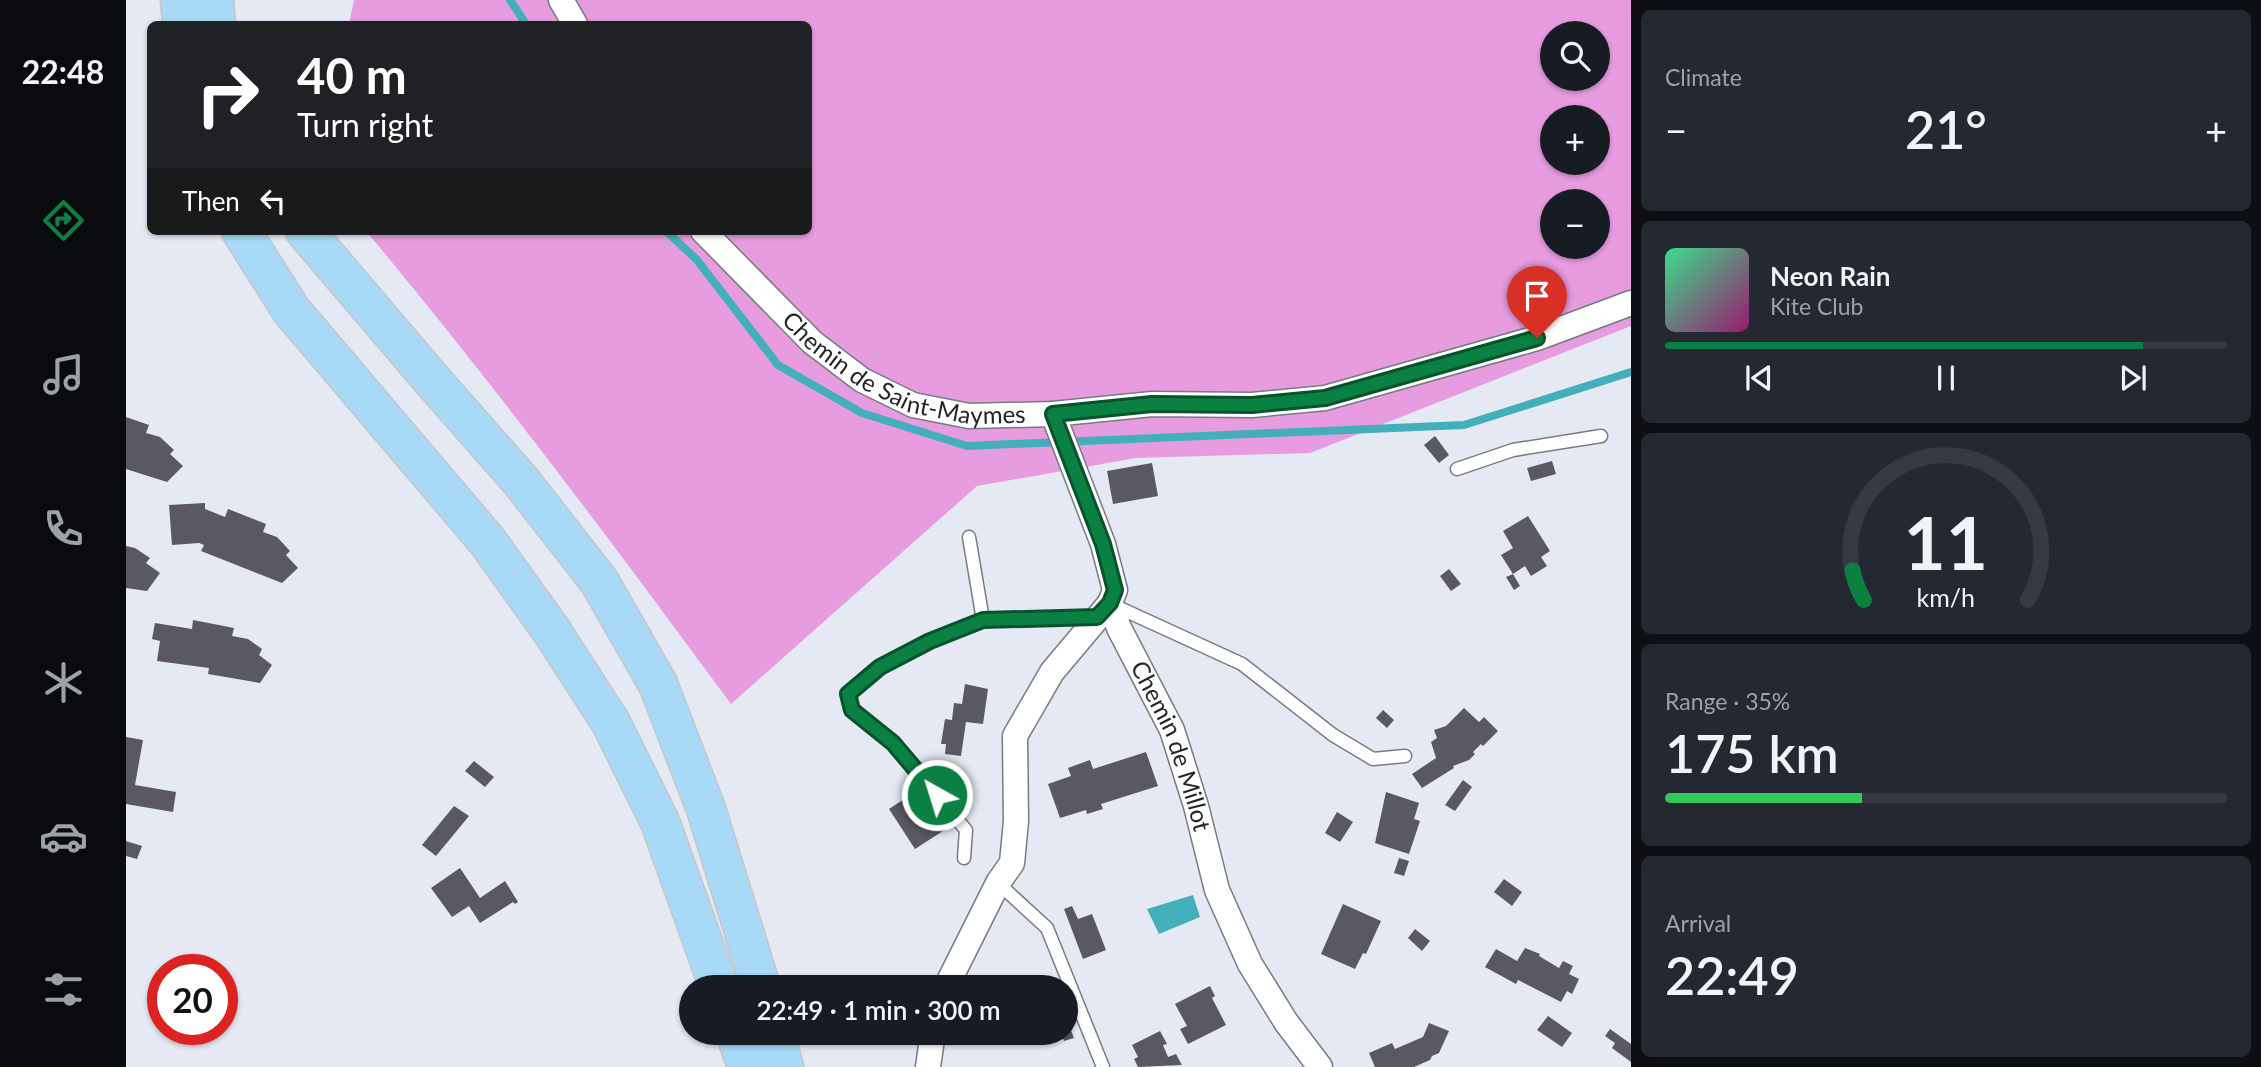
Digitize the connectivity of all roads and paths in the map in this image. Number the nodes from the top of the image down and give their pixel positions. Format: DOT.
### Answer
graph roads {
  1 [pos="180,0"];
  2 [pos="214,0"];
  3 [pos="561,0"];
  4 [pos="182,21"];
  5 [pos="216,21"];
  6 [pos="573,21"];
  7 [pos="244,235"];
  8 [pos="308,235"];
  9 [pos="707,235"];
  10 [pos="1631,303"];
  11 [pos="1057,423"];
  12 [pos="1601,436"];
  13 [pos="1457,470"];
  14 [pos="969,537"];
  15 [pos="1104,610"];
  16 [pos="983,620"];
  17 [pos="1405,756"];
  18 [pos="964,858"];
  19 [pos="998,883"];
  20 [pos="715,975"];
  21 [pos="757,975"];
  22 [pos="952,975"];
  23 [pos="739,1045"];
  24 [pos="778,1045"];
  25 [pos="931,1045"];
  26 [pos="747,1067"];
  27 [pos="785,1067"];
  28 [pos="928,1067"];
  29 [pos="1103,1067"];
  30 [pos="1320,1067"];
  1 -- 4 [label="main road"];
  2 -- 5 [label="main road"];
  3 -- 6 [label="street"];
  7 -- 20 [label="main road"];
  8 -- 21 [label="main road"];
  9 -- 11 [label="street, Chemin de Saint-Maymes"];
  10 -- 11 [label="street, Chemin de Saint-Maymes"];
  11 -- 15 [label="street, Chemin de Millot"];
  12 -- 13 [label="lane"];
  14 -- 16 [label="lane"];
  15 -- 16 [label="lane"];
  15 -- 17 [label="lane"];
  15 -- 19 [label="street"];
  15 -- 30 [label="street, Chemin de Millot"];
  16 -- 18 [label="lane"];
  19 -- 22 [label="street"];
  19 -- 29 [label="lane"];
  23 -- 26 [label="main road"];
  24 -- 27 [label="main road"];
  25 -- 28 [label="street"];
}
